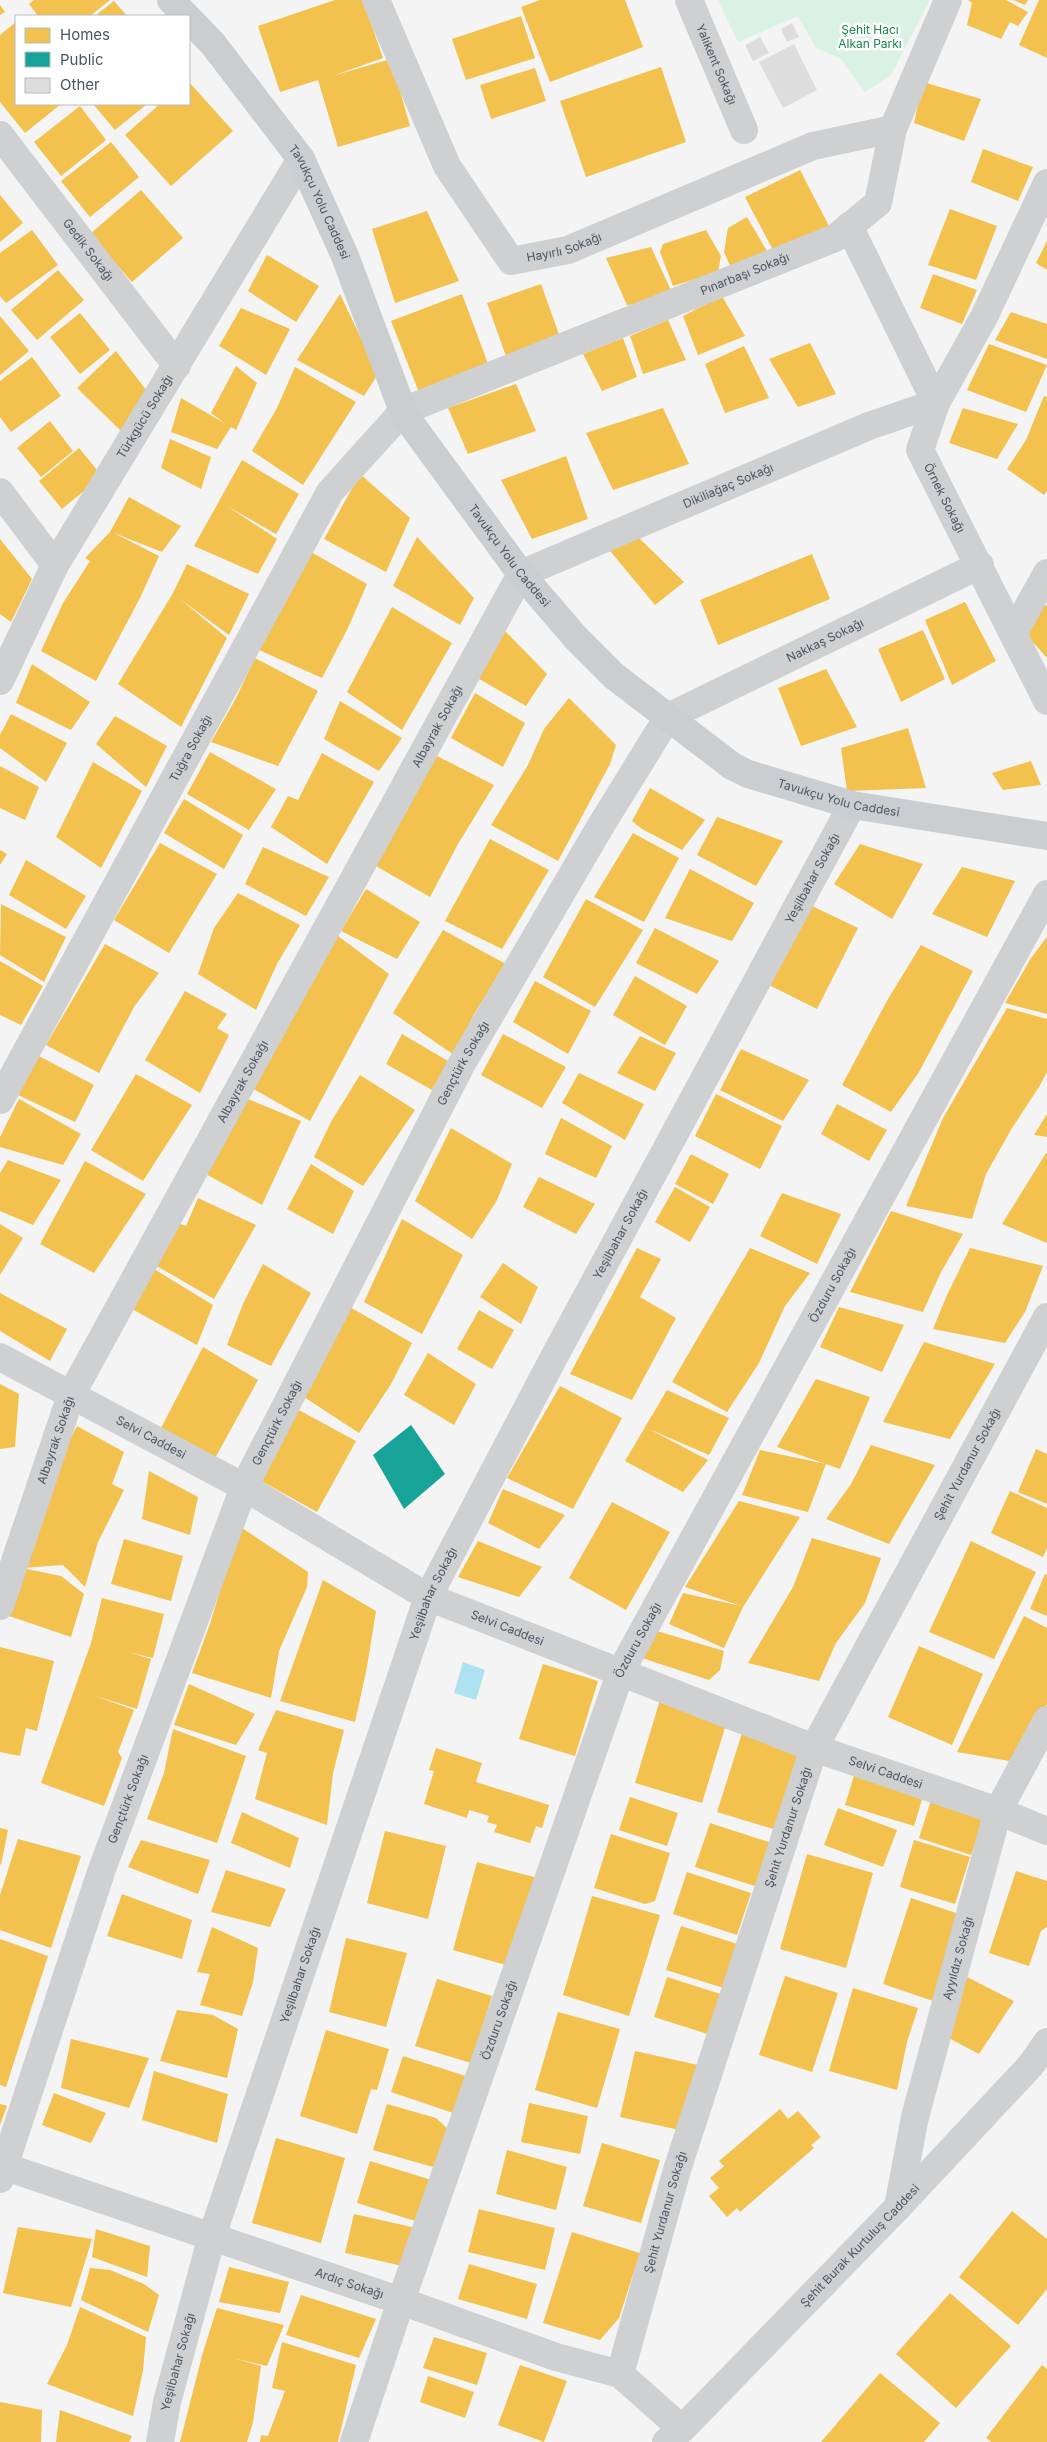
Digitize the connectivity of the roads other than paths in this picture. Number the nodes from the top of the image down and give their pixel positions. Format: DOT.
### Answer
graph roads {
  1 [pos="171,0"];
  2 [pos="376,0"];
  3 [pos="689,0"];
  4 [pos="948,0"];
  5 [pos="186,15"];
  6 [pos="190,19"];
  7 [pos="894,129"];
  8 [pos="744,130"];
  9 [pos="0,135"];
  10 [pos="301,159"];
  11 [pos="1047,184"];
  12 [pos="850,226"];
  13 [pos="177,366"];
  14 [pos="936,403"];
  15 [pos="403,411"];
  16 [pos="0,492"];
  17 [pos="56,565"];
  18 [pos="980,565"];
  19 [pos="1047,573"];
  20 [pos="521,574"];
  21 [pos="1013,634"];
  22 [pos="0,680"];
  23 [pos="1047,702"];
  24 [pos="668,718"];
  25 [pos="852,805"];
  26 [pos="1047,836"];
  27 [pos="1047,894"];
  28 [pos="0,1100"];
  29 [pos="1047,1317"];
  30 [pos="0,1357"];
  31 [pos="71,1395"];
  32 [pos="244,1487"];
  33 [pos="428,1597"];
  34 [pos="0,1606"];
  35 [pos="621,1672"];
  36 [pos="1047,1720"];
  37 [pos="814,1748"];
  38 [pos="998,1811"];
  39 [pos="1047,1832"];
  40 [pos="1047,2042"];
  41 [pos="1,2170"];
  42 [pos="898,2208"];
  43 [pos="212,2236"];
  44 [pos="400,2301"];
  45 [pos="620,2374"];
  46 [pos="674,2436"];
  47 [pos="160,2442"];
  48 [pos="354,2442"];
  1 -- 5 [label="main road, Tavukçu Yolu Caddesi"];
  2 -- 7 [label="street, Hayırlı Sokağı"];
  3 -- 8 [label="street, Yalıkent Sokağı"];
  4 -- 7 [label="street, Pınarbaşı Sokağı"];
  6 -- 10 [label="main road, Tavukçu Yolu Caddesi"];
  7 -- 12 [label="street, Pınarbaşı Sokağı"];
  9 -- 13 [label="street, Gedik Sokağı"];
  10 -- 13 [label="street, Türkgücü Sokağı"];
  10 -- 15 [label="main road, Tavukçu Yolu Caddesi"];
  11 -- 14 [label="street, Örnek Sokağı"];
  12 -- 14 [label="street"];
  12 -- 15 [label="street, Pınarbaşı Sokağı"];
  13 -- 17 [label="street, Türkgücü Sokağı"];
  14 -- 18 [label="street, Örnek Sokağı"];
  14 -- 20 [label="street, Dikiliağaç Sokağı"];
  15 -- 20 [label="main road, Tavukçu Yolu Caddesi"];
  15 -- 28 [label="street, Tuğra Sokağı"];
  16 -- 17 [label="street"];
  17 -- 22 [label="street, Türkgücü Sokağı"];
  18 -- 21 [label="street, Örnek Sokağı"];
  18 -- 24 [label="street, Nakkaş Sokağı"];
  19 -- 21 [label="street"];
  20 -- 24 [label="main road, Tavukçu Yolu Caddesi"];
  20 -- 31 [label="street, Albayrak Sokağı"];
  21 -- 23 [label="street, Örnek Sokağı"];
  24 -- 25 [label="main road, Tavukçu Yolu Caddesi"];
  24 -- 32 [label="street, Gençtürk Sokağı"];
  25 -- 26 [label="main road, Tavukçu Yolu Caddesi"];
  25 -- 33 [label="street, Yeşilbahar Sokağı"];
  27 -- 35 [label="street, Özduru Sokağı"];
  29 -- 37 [label="street, Şehit Yurdanur Sokağı"];
  30 -- 31 [label="street, Selvi Caddesi"];
  31 -- 32 [label="street, Selvi Caddesi"];
  31 -- 34 [label="street, Albayrak Sokağı"];
  32 -- 33 [label="street, Selvi Caddesi"];
  32 -- 41 [label="street, Gençtürk Sokağı"];
  33 -- 35 [label="street, Selvi Caddesi"];
  33 -- 43 [label="street, Yeşilbahar Sokağı"];
  35 -- 37 [label="street, Selvi Caddesi"];
  35 -- 44 [label="street, Özduru Sokağı"];
  36 -- 38 [label="street, Ayyıldız Sokağı"];
  37 -- 38 [label="street, Selvi Caddesi"];
  37 -- 45 [label="street, Şehit Yurdanur Sokağı"];
  38 -- 39 [label="street, Selvi Caddesi"];
  38 -- 42 [label="street, Ayyıldız Sokağı"];
  40 -- 42 [label="street, Şehit Burak Kurtuluş Caddesi"];
  41 -- 43 [label="street, Ardıç Sokağı"];
  42 -- 46 [label="street, Şehit Burak Kurtuluş Caddesi"];
  43 -- 44 [label="street, Ardıç Sokağı"];
  43 -- 47 [label="street, Yeşilbahar Sokağı"];
  44 -- 45 [label="street, Ardıç Sokağı"];
  44 -- 48 [label="street, Özduru Sokağı"];
  45 -- 46 [label="street, Ardıç Sokağı"];
}
